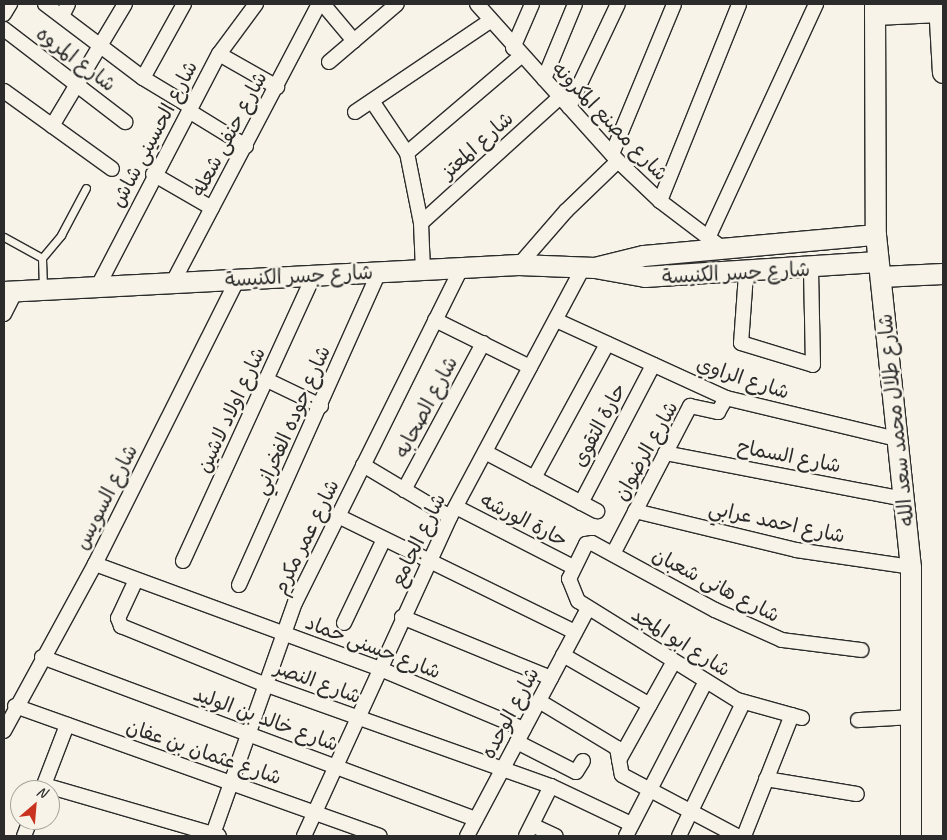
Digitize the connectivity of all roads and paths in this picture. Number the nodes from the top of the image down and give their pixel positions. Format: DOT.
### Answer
graph roads {
  1 [pos="10,4"];
  2 [pos="45,4"];
  3 [pos="125,4"];
  4 [pos="184,4"];
  5 [pos="256,4"];
  6 [pos="398,4"];
  7 [pos="477,4"];
  8 [pos="532,4"];
  9 [pos="575,4"];
  10 [pos="618,4"];
  11 [pos="674,4"];
  12 [pos="739,4"];
  13 [pos="816,4"];
  14 [pos="317,5"];
  15 [pos="940,8"];
  16 [pos="65,10"];
  17 [pos="875,10"];
  18 [pos="4,14"];
  19 [pos="490,21"];
  20 [pos="4,29"];
  21 [pos="354,41"];
  22 [pos="100,46"];
  23 [pos="517,52"];
  24 [pos="219,54"];
  25 [pos="329,62"];
  26 [pos="943,64"];
  27 [pos="143,78"];
  28 [pos="544,79"];
  29 [pos="77,84"];
  30 [pos="277,87"];
  31 [pos="4,91"];
  32 [pos="372,101"];
  33 [pos="564,102"];
  34 [pos="190,109"];
  35 [pos="355,112"];
  36 [pos="125,122"];
  37 [pos="52,126"];
  38 [pos="246,146"];
  39 [pos="407,153"];
  40 [pos="615,157"];
  41 [pos="112,169"];
  42 [pos="153,174"];
  43 [pos="86,188"];
  44 [pos="660,201"];
  45 [pos="212,208"];
  46 [pos="421,223"];
  47 [pos="876,235"];
  48 [pos="4,237"];
  49 [pos="708,238"];
  50 [pos="727,252"];
  51 [pos="42,258"];
  52 [pos="519,265"];
  53 [pos="461,268"];
  54 [pos="589,268"];
  55 [pos="811,269"];
  56 [pos="880,269"];
  57 [pos="423,270"];
  58 [pos="379,272"];
  59 [pos="746,274"];
  60 [pos="943,274"];
  61 [pos="314,275"];
  62 [pos="238,279"];
  63 [pos="173,282"];
  64 [pos="97,288"];
  65 [pos="44,292"];
  66 [pos="9,293"];
  67 [pos="4,314"];
  68 [pos="436,320"];
  69 [pos="556,320"];
  70 [pos="483,343"];
  71 [pos="607,344"];
  72 [pos="653,366"];
  73 [pos="530,367"];
  74 [pos="267,380"];
  75 [pos="726,398"];
  76 [pos="321,406"];
  77 [pos="898,439"];
  78 [pos="485,452"];
  79 [pos="665,453"];
  80 [pos="363,466"];
  81 [pos="534,478"];
  82 [pos="404,490"];
  83 [pos="904,499"];
  84 [pos="581,503"];
  85 [pos="597,511"];
  86 [pos="635,511"];
  87 [pos="453,512"];
  88 [pos="338,516"];
  89 [pos="384,540"];
  90 [pos="613,554"];
  91 [pos="183,561"];
  92 [pos="428,562"];
  93 [pos="95,564"];
  94 [pos="911,567"];
  95 [pos="573,568"];
  96 [pos="135,582"];
  97 [pos="240,585"];
  98 [pos="588,608"];
  99 [pos="402,617"];
  100 [pos="344,623"];
  101 [pos="575,632"];
  102 [pos="282,634"];
  103 [pos="861,650"];
  104 [pos="563,655"];
  105 [pos="42,657"];
  106 [pos="674,661"];
  107 [pos="378,668"];
  108 [pos="550,678"];
  109 [pos="706,681"];
  110 [pos="264,684"];
  111 [pos="539,701"];
  112 [pos="742,703"];
  113 [pos="15,706"];
  114 [pos="650,706"];
  115 [pos="911,717"];
  116 [pos="356,718"];
  117 [pos="858,720"];
  118 [pos="67,725"];
  119 [pos="524,728"];
  120 [pos="4,731"];
  121 [pos="247,733"];
  122 [pos="517,742"];
  123 [pos="619,760"];
  124 [pos="583,761"];
  125 [pos="335,766"];
  126 [pos="503,768"];
  127 [pos="766,779"];
  128 [pos="46,780"];
  129 [pos="229,782"];
  130 [pos="551,786"];
  131 [pos="648,788"];
  132 [pos="60,793"];
  133 [pos="857,794"];
  134 [pos="691,811"];
  135 [pos="314,812"];
  136 [pos="476,819"];
  137 [pos="176,830"];
  138 [pos="529,830"];
  139 [pos="629,830"];
  140 [pos="216,835"];
  141 [pos="304,836"];
  142 [pos="380,836"];
  143 [pos="467,836"];
  144 [pos="556,836"];
  145 [pos="679,836"];
  146 [pos="737,836"];
  147 [pos="744,836"];
  148 [pos="912,836"];
  1 -- 18 [label="street"];
  2 -- 16 [label="street"];
  3 -- 22 [label="street"];
  4 -- 27 [label="street"];
  5 -- 24 [label="street, شارع الحسينى شاش"];
  6 -- 21 [label="street"];
  7 -- 19 [label="street, شارع مصنع المكرونه"];
  8 -- 23 [label="street"];
  9 -- 28 [label="street"];
  10 -- 33 [label="street"];
  11 -- 40 [label="street"];
  12 -- 44 [label="street"];
  13 -- 49 [label="street"];
  14 -- 21 [label="street"];
  14 -- 30 [label="street, شارع حنفى شعله"];
  15 -- 17 [label="main road"];
  15 -- 26 [label="main road"];
  16 -- 22 [label="street"];
  17 -- 47 [label="main road, شارع طلال محمد سعد الله"];
  19 -- 23 [label="street, شارع مصنع المكرونه"];
  19 -- 32 [label="street"];
  20 -- 29 [label="street, شارع المروه"];
  21 -- 25 [label="street"];
  22 -- 27 [label="street"];
  22 -- 29 [label="street"];
  23 -- 28 [label="street, شارع مصنع المكرونه"];
  23 -- 39 [label="street"];
  24 -- 30 [label="street"];
  24 -- 34 [label="street, شارع الحسينى شاش"];
  27 -- 34 [label="street"];
  28 -- 33 [label="street, شارع مصنع المكرونه"];
  29 -- 36 [label="street, شارع المروه"];
  29 -- 37 [label="street"];
  30 -- 38 [label="street, شارع حنفى شعله"];
  31 -- 37 [label="street"];
  32 -- 35 [label="street"];
  32 -- 39 [label="street"];
  33 -- 40 [label="street, شارع مصنع المكرونه"];
  33 -- 46 [label="street, شارع المعتز"];
  34 -- 38 [label="street"];
  34 -- 42 [label="street, شارع الحسينى شاش"];
  37 -- 41 [label="street"];
  38 -- 45 [label="street, شارع حنفى شعله"];
  39 -- 46 [label="street"];
  40 -- 44 [label="street, شارع مصنع المكرونه"];
  40 -- 52 [label="street"];
  42 -- 45 [label="street"];
  42 -- 64 [label="street, شارع الحسينى شاش"];
  43 -- 51 [label="lane"];
  44 -- 49 [label="street, شارع مصنع المكرونه"];
  45 -- 63 [label="street, شارع حنفى شعله"];
  46 -- 57 [label="street"];
  47 -- 50 [label="main road, شارع جسر الكنيسة"];
  47 -- 56 [label="main road, شارع طلال محمد سعد الله"];
  48 -- 51 [label="lane"];
  49 -- 50 [label="street, شارع مصنع المكرونه"];
  50 -- 54 [label="main road, شارع جسر الكنيسة"];
  51 -- 65 [label="lane"];
  52 -- 53 [label="main road, شارع جسر الكنيسة"];
  52 -- 54 [label="main road, شارع جسر الكنيسة"];
  53 -- 57 [label="main road, شارع جسر الكنيسة"];
  53 -- 68 [label="street, شارع عمر مكرم"];
  54 -- 59 [label="main road, شارع جسر الكنيسة"];
  54 -- 69 [label="street, شارع الجامع"];
  55 -- 56 [label="main road, شارع جسر الكنيسة"];
  55 -- 59 [label="main road, شارع جسر الكنيسة"];
  55 -- 59 [label="street"];
  56 -- 60 [label="main road, شارع جسر الكنيسة"];
  56 -- 77 [label="main road, شارع طلال محمد سعد الله"];
  57 -- 58 [label="main road, شارع جسر الكنيسة"];
  58 -- 61 [label="main road, شارع جسر الكنيسة"];
  58 -- 76 [label="street, شارع جوده الفخراني"];
  61 -- 62 [label="main road, شارع جسر الكنيسة"];
  61 -- 74 [label="street, شارع اولاد لاشين"];
  62 -- 63 [label="main road, شارع جسر الكنيسة"];
  62 -- 93 [label="street, شارع السويس"];
  63 -- 64 [label="main road, شارع جسر الكنيسة"];
  64 -- 65 [label="main road, شارع جسر الكنيسة"];
  65 -- 66 [label="main road, شارع جسر الكنيسة"];
  66 -- 67 [label="street"];
  68 -- 70 [label="street"];
  68 -- 80 [label="street, شارع عمر مكرم"];
  69 -- 71 [label="street, شارع الراوي"];
  69 -- 73 [label="street, شارع الجامع"];
  70 -- 73 [label="street"];
  70 -- 82 [label="street, شارع الصحابه"];
  71 -- 72 [label="street, شارع الراوي"];
  71 -- 81 [label="street"];
  72 -- 75 [label="street, شارع الراوي"];
  72 -- 84 [label="street, حارة التقوى"];
  73 -- 78 [label="street, شارع الجامع"];
  74 -- 76 [label="street"];
  74 -- 91 [label="street, شارع اولاد لاشين"];
  75 -- 77 [label="street, شارع الراوي"];
  75 -- 79 [label="street, شارع الرضوان"];
  76 -- 97 [label="street, شارع جوده الفخراني"];
  77 -- 83 [label="main road, شارع طلال محمد سعد الله"];
  78 -- 81 [label="street"];
  78 -- 87 [label="street, شارع الجامع"];
  79 -- 83 [label="street, شارع السماح"];
  79 -- 86 [label="street, شارع الرضوان"];
  80 -- 82 [label="street, حارة الورشه"];
  80 -- 88 [label="street, شارع عمر مكرم"];
  81 -- 84 [label="street"];
  82 -- 87 [label="street, حارة الورشه"];
  83 -- 94 [label="main road, شارع طلال محمد سعد الله"];
  84 -- 85 [label="street"];
  86 -- 90 [label="street, شارع الرضوان"];
  86 -- 94 [label="street, شارع احمد عرابي"];
  87 -- 92 [label="street, شارع الجامع"];
  87 -- 95 [label="street, حارة الورشه"];
  88 -- 89 [label="street"];
  88 -- 102 [label="street, شارع عمر مكرم"];
  89 -- 92 [label="street"];
  89 -- 100 [label="street"];
  90 -- 95 [label="street, شارع هانى شعبان"];
  90 -- 103 [label="street, شارع هانى شعبان"];
  92 -- 99 [label="street, شارع الجامع"];
  92 -- 101 [label="street"];
  93 -- 96 [label="street, شارع حسنى حماد"];
  93 -- 105 [label="street, شارع السويس"];
  94 -- 115 [label="main road, شارع طلال محمد سعد الله"];
  95 -- 98 [label="street, شارع ابو المجد"];
  96 -- 102 [label="street, شارع حسنى حماد"];
  96 -- 110 [label="street, شارع النصر"];
  98 -- 101 [label="street, شارع الوحده"];
  98 -- 106 [label="street, شارع ابو المجد"];
  99 -- 107 [label="street, شارع الجامع"];
  99 -- 108 [label="street"];
  101 -- 104 [label="street, شارع الوحده"];
  102 -- 107 [label="street, شارع حسنى حماد"];
  102 -- 110 [label="street, شارع عمر مكرم"];
  104 -- 108 [label="street, شارع الوحده"];
  104 -- 114 [label="street"];
  105 -- 113 [label="street, شارع السويس"];
  105 -- 121 [label="street, شارع خالد بن الوليد"];
  106 -- 109 [label="street, شارع ابو المجد"];
  106 -- 114 [label="street"];
  107 -- 116 [label="street, شارع الجامع"];
  107 -- 119 [label="street, شارع حسنى حماد"];
  108 -- 111 [label="street, شارع الوحده"];
  109 -- 112 [label="street, شارع ابو المجد"];
  109 -- 131 [label="street"];
  110 -- 116 [label="street, شارع النصر"];
  110 -- 121 [label="street, شارع عمر مكرم"];
  111 -- 119 [label="street, شارع الوحده"];
  111 -- 123 [label="street"];
  112 -- 127 [label="street, شارع ابو المجد"];
  112 -- 134 [label="street"];
  113 -- 118 [label="street, شارع عثمان بن عفان"];
  113 -- 120 [label="street, شارع السويس"];
  114 -- 123 [label="street"];
  115 -- 117 [label="street"];
  115 -- 148 [label="main road, شارع طلال محمد سعد الله"];
  116 -- 125 [label="street, شارع الجامع"];
  116 -- 126 [label="street, شارع النصر"];
  118 -- 128 [label="street"];
  118 -- 129 [label="street, شارع عثمان بن عفان"];
  119 -- 122 [label="street, شارع الوحده"];
  121 -- 125 [label="street, شارع خالد بن الوليد"];
  121 -- 129 [label="street, شارع عمر مكرم"];
  122 -- 124 [label="street"];
  122 -- 126 [label="street, شارع الوحده"];
  123 -- 131 [label="street"];
  125 -- 135 [label="street, شارع الجامع"];
  125 -- 136 [label="street, شارع خالد بن الوليد"];
  126 -- 130 [label="street, شارع النصر"];
  126 -- 136 [label="street, شارع الوحده"];
  127 -- 133 [label="street"];
  127 -- 147 [label="street"];
  129 -- 135 [label="street, شارع عثمان بن عفان"];
  129 -- 140 [label="street, شارع عمر مكرم"];
  130 -- 138 [label="street"];
  130 -- 139 [label="street, شارع النصر"];
  131 -- 134 [label="street"];
  131 -- 139 [label="street"];
  132 -- 137 [label="street"];
  134 -- 145 [label="street"];
  134 -- 146 [label="street"];
  135 -- 141 [label="street, شارع الجامع"];
  135 -- 142 [label="street, شارع عثمان بن عفان"];
  136 -- 143 [label="street, شارع الوحده"];
  137 -- 140 [label="street"];
  138 -- 144 [label="street"];
}
